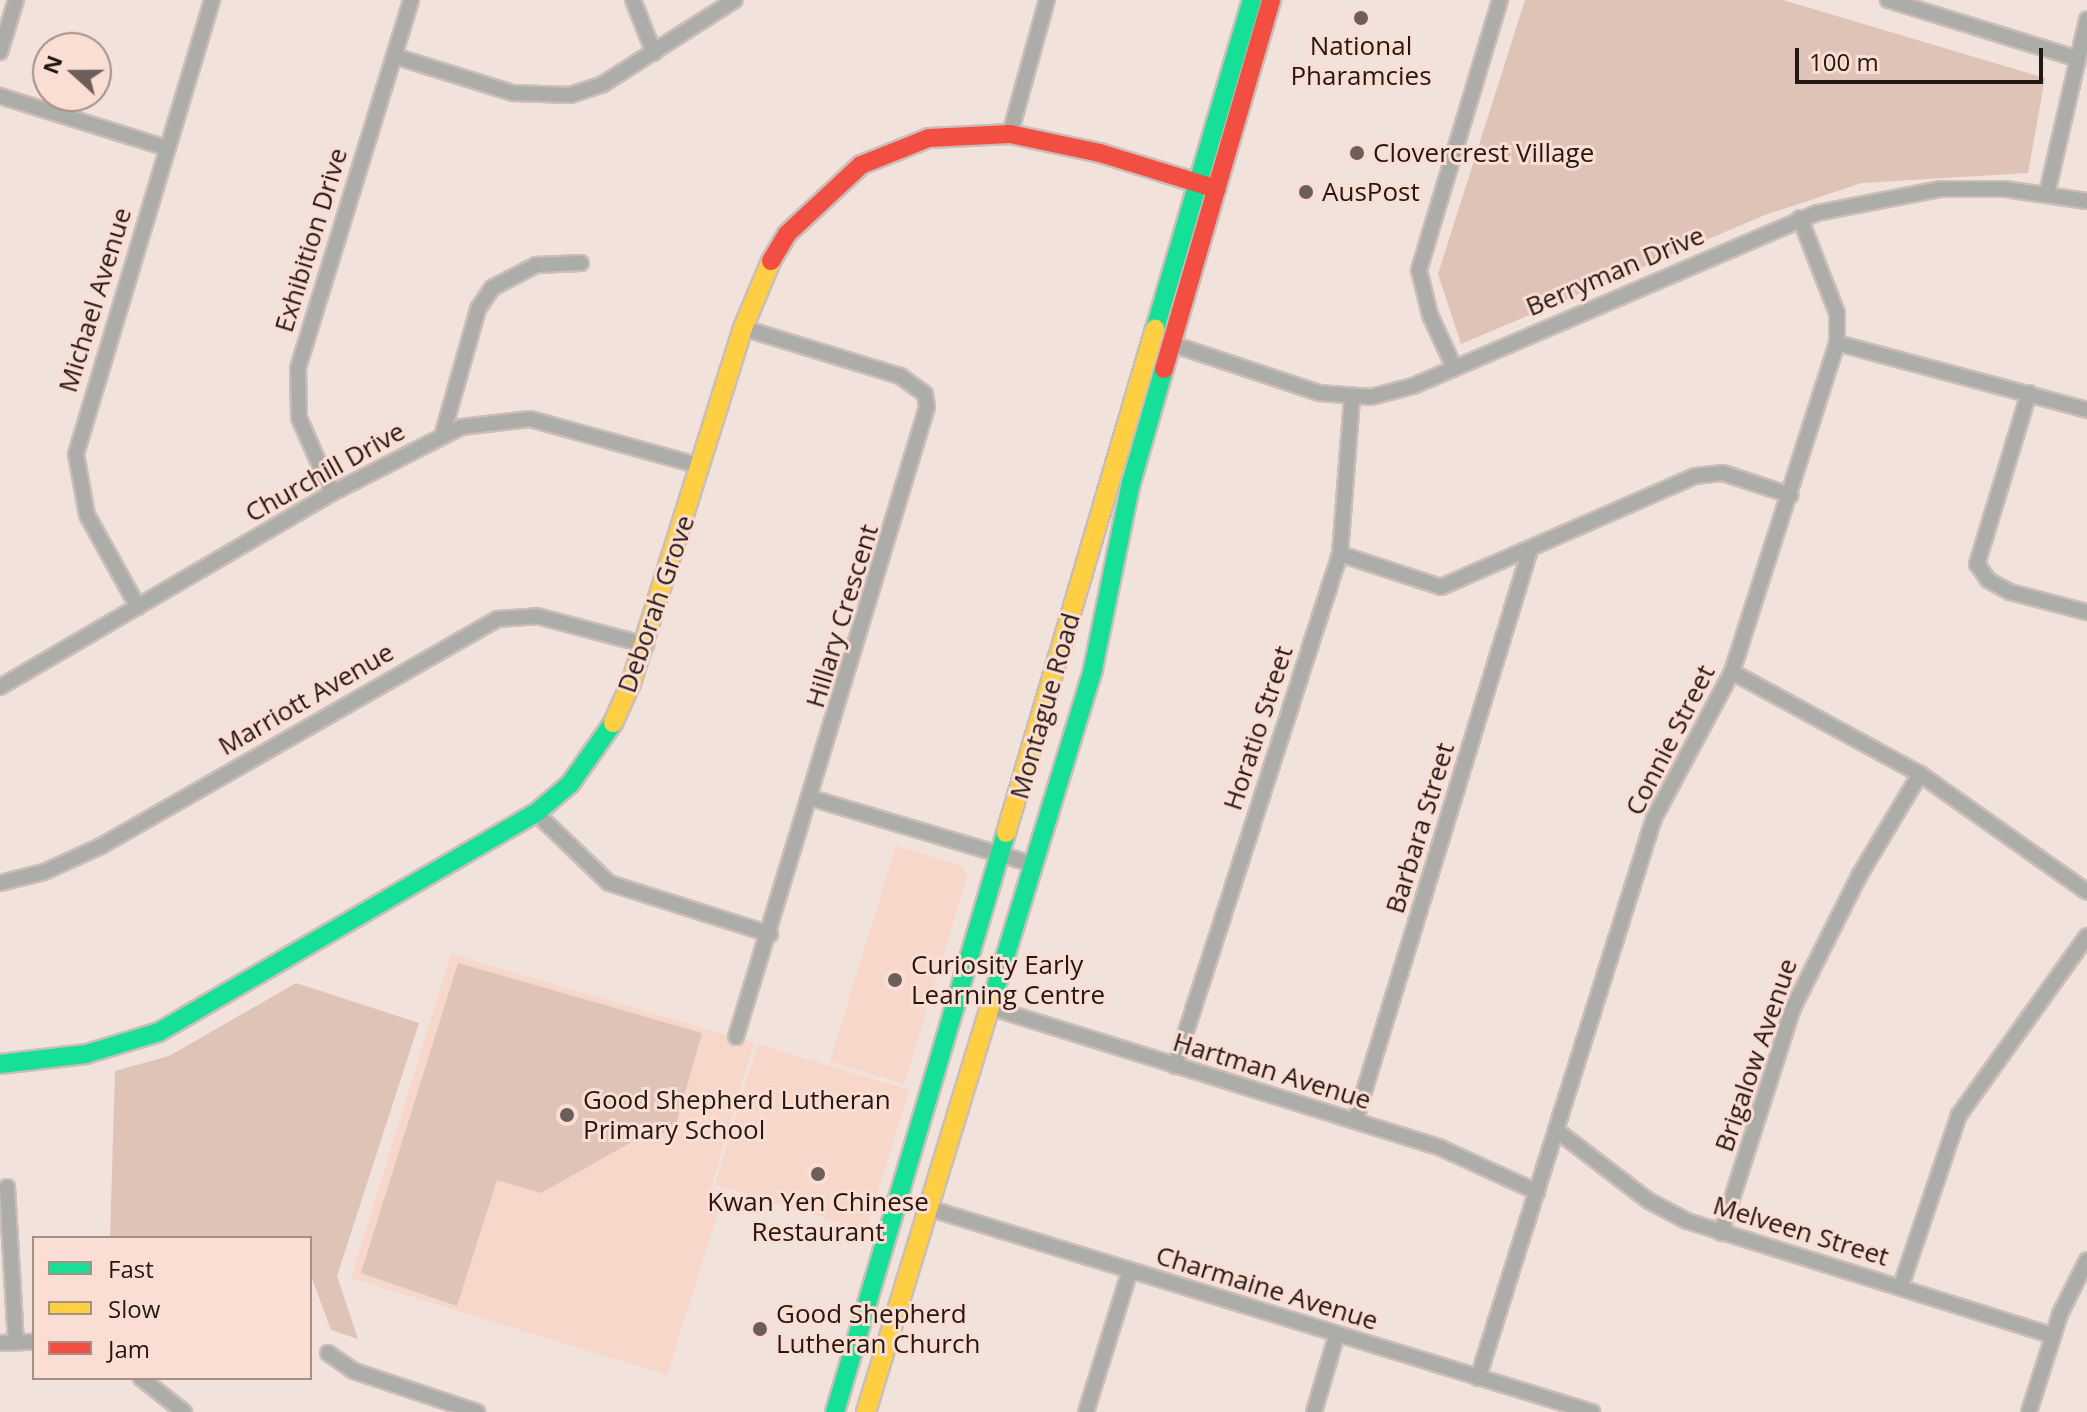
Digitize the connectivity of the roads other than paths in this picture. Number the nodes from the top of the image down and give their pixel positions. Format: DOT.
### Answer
graph roads {
  1 [pos="16,0"];
  2 [pos="212,0"];
  3 [pos="411,0"];
  4 [pos="633,0"];
  5 [pos="735,0"];
  6 [pos="1047,0"];
  7 [pos="1252,0"];
  8 [pos="1271,0"];
  9 [pos="1500,0"];
  10 [pos="1888,0"];
  11 [pos="2087,20"];
  12 [pos="0,52"];
  13 [pos="654,53"];
  14 [pos="394,56"];
  15 [pos="2075,58"];
  16 [pos="0,96"];
  17 [pos="1010,134"];
  18 [pos="167,148"];
  19 [pos="1198,183"];
  20 [pos="1217,189"];
  21 [pos="2047,193"];
  22 [pos="2087,201"];
  23 [pos="1800,218"];
  24 [pos="581,263"];
  25 [pos="743,328"];
  26 [pos="1163,341"];
  27 [pos="1837,343"];
  28 [pos="1454,367"];
  29 [pos="2029,393"];
  30 [pos="1352,398"];
  31 [pos="2087,410"];
  32 [pos="443,433"];
  33 [pos="701,466"];
  34 [pos="332,493"];
  35 [pos="1790,495"];
  36 [pos="1530,550"];
  37 [pos="1340,554"];
  38 [pos="138,607"];
  39 [pos="2087,612"];
  40 [pos="646,645"];
  41 [pos="1732,672"];
  42 [pos="0,687"];
  43 [pos="1920,774"];
  44 [pos="811,798"];
  45 [pos="536,813"];
  46 [pos="1003,855"];
  47 [pos="1032,864"];
  48 [pos="0,883"];
  49 [pos="2087,892"];
  50 [pos="770,934"];
  51 [pos="2087,936"];
  52 [pos="989,1007"];
  53 [pos="736,1037"];
  54 [pos="0,1064"];
  55 [pos="1175,1066"];
  56 [pos="1355,1121"];
  57 [pos="1556,1130"];
  58 [pos="7,1187"];
  59 [pos="1537,1192"];
  60 [pos="899,1200"];
  61 [pos="928,1208"];
  62 [pos="1721,1233"];
  63 [pos="2087,1260"];
  64 [pos="1130,1271"];
  65 [pos="1901,1286"];
  66 [pos="1337,1334"];
  67 [pos="2053,1336"];
  68 [pos="16,1342"];
  69 [pos="32,1342"];
  70 [pos="0,1343"];
  71 [pos="328,1353"];
  72 [pos="1478,1378"];
  73 [pos="144,1380"];
  74 [pos="184,1412"];
  75 [pos="477,1412"];
  76 [pos="835,1412"];
  77 [pos="866,1412"];
  78 [pos="1086,1412"];
  79 [pos="1314,1412"];
  80 [pos="1592,1412"];
  81 [pos="2029,1412"];
  1 -- 12 [label="street"];
  2 -- 18 [label="street, Michael Avenue"];
  3 -- 14 [label="street, Exhibition Drive"];
  4 -- 13 [label="street"];
  5 -- 13 [label="street"];
  6 -- 17 [label="street"];
  7 -- 19 [label="main road, Montague Road"];
  8 -- 20 [label="main road, Montague Road"];
  9 -- 28 [label="street"];
  10 -- 15 [label="street"];
  11 -- 15 [label="street"];
  13 -- 14 [label="street"];
  14 -- 34 [label="street, Exhibition Drive"];
  15 -- 21 [label="street"];
  16 -- 18 [label="street"];
  17 -- 19 [label="main road, Deborah Grove"];
  17 -- 25 [label="main road, Deborah Grove"];
  18 -- 38 [label="street, Michael Avenue"];
  19 -- 20 [label="main road, Deborah Grove"];
  19 -- 26 [label="main road, Montague Road"];
  20 -- 26 [label="main road, Montague Road"];
  21 -- 22 [label="street, Berryman Drive"];
  21 -- 23 [label="street, Berryman Drive"];
  23 -- 27 [label="street, Connie Street"];
  23 -- 28 [label="street, Berryman Drive"];
  24 -- 32 [label="street"];
  25 -- 33 [label="main road, Deborah Grove"];
  25 -- 44 [label="street, Hillary Crescent"];
  26 -- 30 [label="street, Berryman Drive"];
  26 -- 46 [label="main road, Montague Road"];
  26 -- 47 [label="main road, Montague Road"];
  27 -- 29 [label="street"];
  27 -- 35 [label="street, Connie Street"];
  28 -- 30 [label="street, Berryman Drive"];
  29 -- 31 [label="street"];
  29 -- 39 [label="street"];
  30 -- 37 [label="street, Horatio Street"];
  32 -- 33 [label="street, Churchill Drive"];
  32 -- 34 [label="street, Churchill Drive"];
  33 -- 40 [label="main road, Deborah Grove"];
  34 -- 38 [label="street, Churchill Drive"];
  35 -- 36 [label="street"];
  35 -- 41 [label="street, Connie Street"];
  36 -- 37 [label="street"];
  36 -- 56 [label="street, Barbara Street"];
  37 -- 55 [label="street, Horatio Street"];
  38 -- 42 [label="street, Churchill Drive"];
  40 -- 45 [label="main road, Deborah Grove"];
  40 -- 48 [label="street, Marriott Avenue"];
  41 -- 43 [label="street"];
  41 -- 57 [label="street, Connie Street"];
  43 -- 49 [label="street"];
  43 -- 62 [label="street, Brigalow Avenue"];
  44 -- 46 [label="street"];
  44 -- 50 [label="street, Hillary Crescent"];
  45 -- 50 [label="street"];
  45 -- 54 [label="main road, Deborah Grove"];
  46 -- 47 [label="street"];
  46 -- 60 [label="main road, Montague Road"];
  47 -- 52 [label="main road, Montague Road"];
  50 -- 53 [label="street, Hillary Crescent"];
  51 -- 65 [label="street"];
  52 -- 55 [label="street, Hartman Avenue"];
  52 -- 61 [label="main road, Montague Road"];
  55 -- 56 [label="street, Hartman Avenue"];
  56 -- 59 [label="street, Hartman Avenue"];
  57 -- 59 [label="street, Connie Street"];
  57 -- 62 [label="street, Melveen Street"];
  58 -- 68 [label="street"];
  59 -- 72 [label="street, Connie Street"];
  60 -- 61 [label="main road"];
  60 -- 76 [label="main road, Montague Road"];
  61 -- 64 [label="street, Charmaine Avenue"];
  61 -- 77 [label="main road, Montague Road"];
  62 -- 65 [label="street, Melveen Street"];
  63 -- 67 [label="street"];
  64 -- 66 [label="street, Charmaine Avenue"];
  64 -- 78 [label="street"];
  65 -- 67 [label="street, Melveen Street"];
  66 -- 72 [label="street, Charmaine Avenue"];
  66 -- 79 [label="street"];
  67 -- 81 [label="street"];
  68 -- 69 [label="street"];
  68 -- 70 [label="street"];
  71 -- 75 [label="street"];
  72 -- 80 [label="street, Charmaine Avenue"];
  73 -- 74 [label="street"];
}
